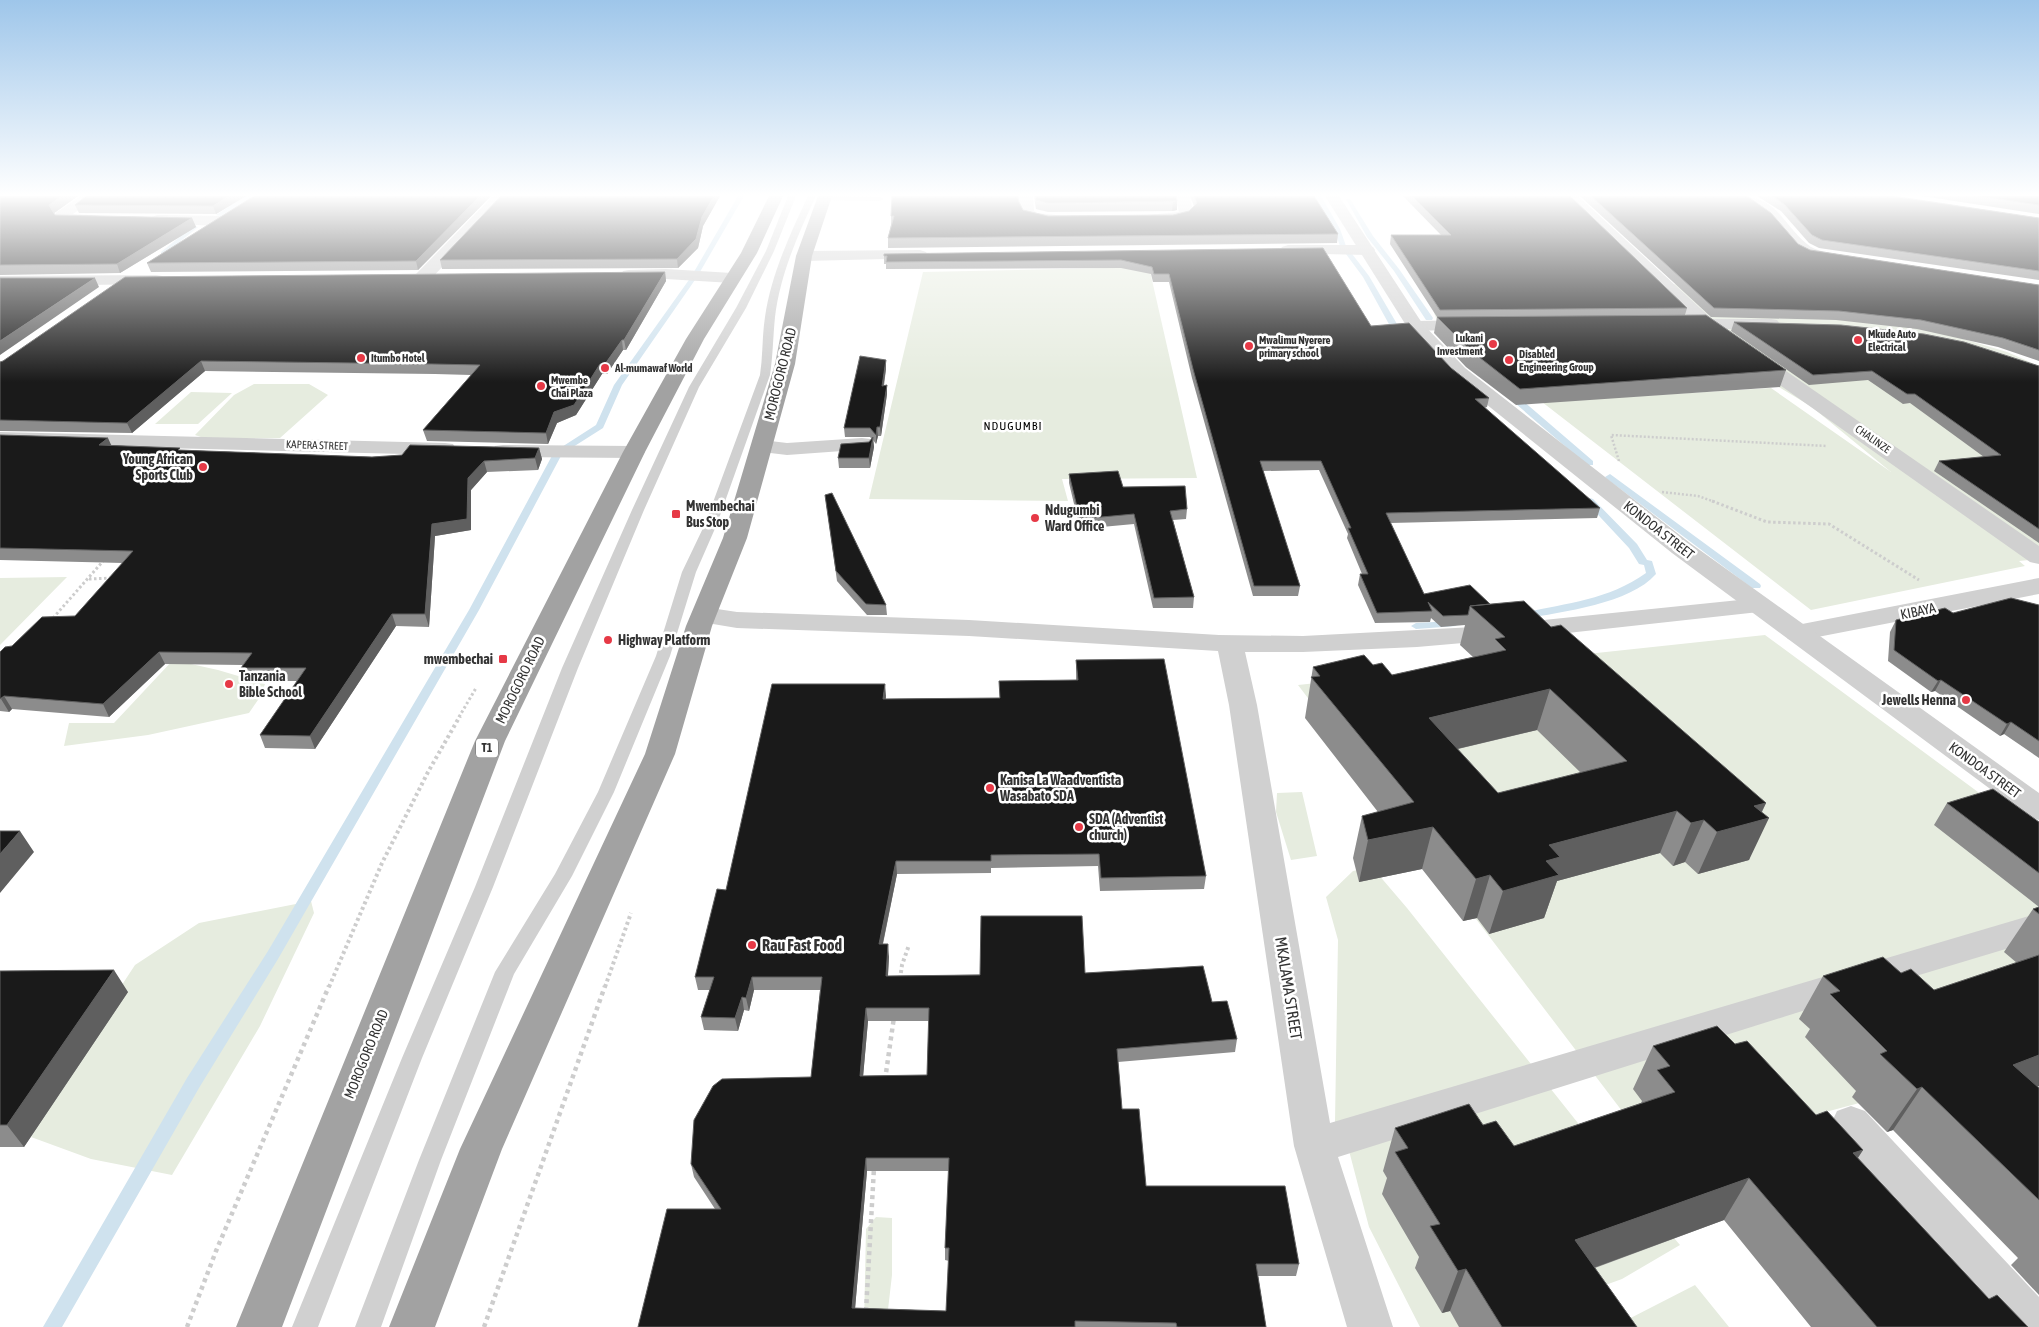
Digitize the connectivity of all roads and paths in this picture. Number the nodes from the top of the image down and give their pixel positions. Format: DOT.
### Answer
graph roads {
  1 [pos="442,258"];
  2 [pos="746,258"];
  3 [pos="766,258"];
  4 [pos="786,258"];
  5 [pos="804,258"];
  6 [pos="1371,258"];
  7 [pos="1635,258"];
  8 [pos="1836,258"];
  9 [pos="1847,260"];
  10 [pos="147,266"];
  11 [pos="618,275"];
  12 [pos="403,278"];
  13 [pos="422,278"];
  14 [pos="442,278"];
  15 [pos="732,278"];
  16 [pos="170,280"];
  17 [pos="0,281"];
  18 [pos="122,281"];
  19 [pos="98,297"];
  20 [pos="1667,324"];
  21 [pos="1705,324"];
  22 [pos="1784,324"];
  23 [pos="1492,325"];
  24 [pos="1415,326"];
  25 [pos="0,438"];
  26 [pos="862,444"];
  27 [pos="762,446"];
  28 [pos="1888,449"];
  29 [pos="634,452"];
  30 [pos="1583,471"];
  31 [pos="1656,488"];
  32 [pos="107,555"];
  33 [pos="2039,557"];
  34 [pos="118,578"];
  35 [pos="89,579"];
  36 [pos="2039,586"];
  37 [pos="1955,603"];
  38 [pos="1759,606"];
  39 [pos="704,615"];
  40 [pos="48,623"];
  41 [pos="1798,633"];
  42 [pos="1230,644"];
  43 [pos="2039,809"];
  44 [pos="634,903"];
  45 [pos="2039,926"];
  46 [pos="909,945"];
  47 [pos="899,983"];
  48 [pos="895,1010"];
  49 [pos="885,1084"];
  50 [pos="1851,1124"];
  51 [pos="1314,1146"];
  52 [pos="875,1160"];
  53 [pos="866,1319"];
  54 [pos="259,1327"];
  55 [pos="305,1327"];
  56 [pos="368,1327"];
  57 [pos="412,1327"];
  58 [pos="484,1327"];
  59 [pos="1370,1327"];
  60 [pos="2036,1327"];
  1 -- 13 [label="street"];
  2 -- 15 [label="highway, MOROGORO ROAD / T1"];
  3 -- 55 [label="lane"];
  4 -- 56 [label="lane, MOROGORO ROAD"];
  5 -- 27 [label="highway, MOROGORO ROAD"];
  6 -- 24 [label="street, KONDOA STREET"];
  7 -- 21 [label="street, CHALINZE"];
  8 -- 9 [label="street"];
  10 -- 18 [label="street"];
  11 -- 15 [label="street"];
  12 -- 13 [label="street"];
  13 -- 14 [label="street"];
  15 -- 29 [label="highway, MOROGORO ROAD / T1"];
  16 -- 18 [label="street"];
  17 -- 18 [label="street"];
  18 -- 19 [label="street"];
  20 -- 21 [label="street"];
  21 -- 22 [label="street"];
  21 -- 28 [label="street, CHALINZE"];
  23 -- 24 [label="street"];
  24 -- 30 [label="street, KONDOA STREET"];
  25 -- 29 [label="street, KAPERA STREET"];
  26 -- 27 [label="street"];
  27 -- 39 [label="highway, MOROGORO ROAD"];
  28 -- 30 [label="path"];
  28 -- 33 [label="street, CHALINZE"];
  29 -- 54 [label="highway, MOROGORO ROAD / T1"];
  30 -- 38 [label="street, KONDOA STREET"];
  31 -- 37 [label="path"];
  32 -- 35 [label="path"];
  34 -- 35 [label="path"];
  35 -- 40 [label="path"];
  36 -- 37 [label="street, KIBAYA"];
  37 -- 41 [label="street, KIBAYA"];
  38 -- 41 [label="street, KONDOA STREET"];
  38 -- 42 [label="street"];
  39 -- 42 [label="street"];
  39 -- 57 [label="highway, MOROGORO ROAD"];
  41 -- 43 [label="street, KONDOA STREET"];
  42 -- 51 [label="street, MKALAMA STREET"];
  44 -- 58 [label="path"];
  45 -- 51 [label="street"];
  46 -- 47 [label="path"];
  48 -- 49 [label="path"];
  50 -- 60 [label="street"];
  51 -- 59 [label="street, MKALAMA STREET"];
  52 -- 53 [label="path"];
}
